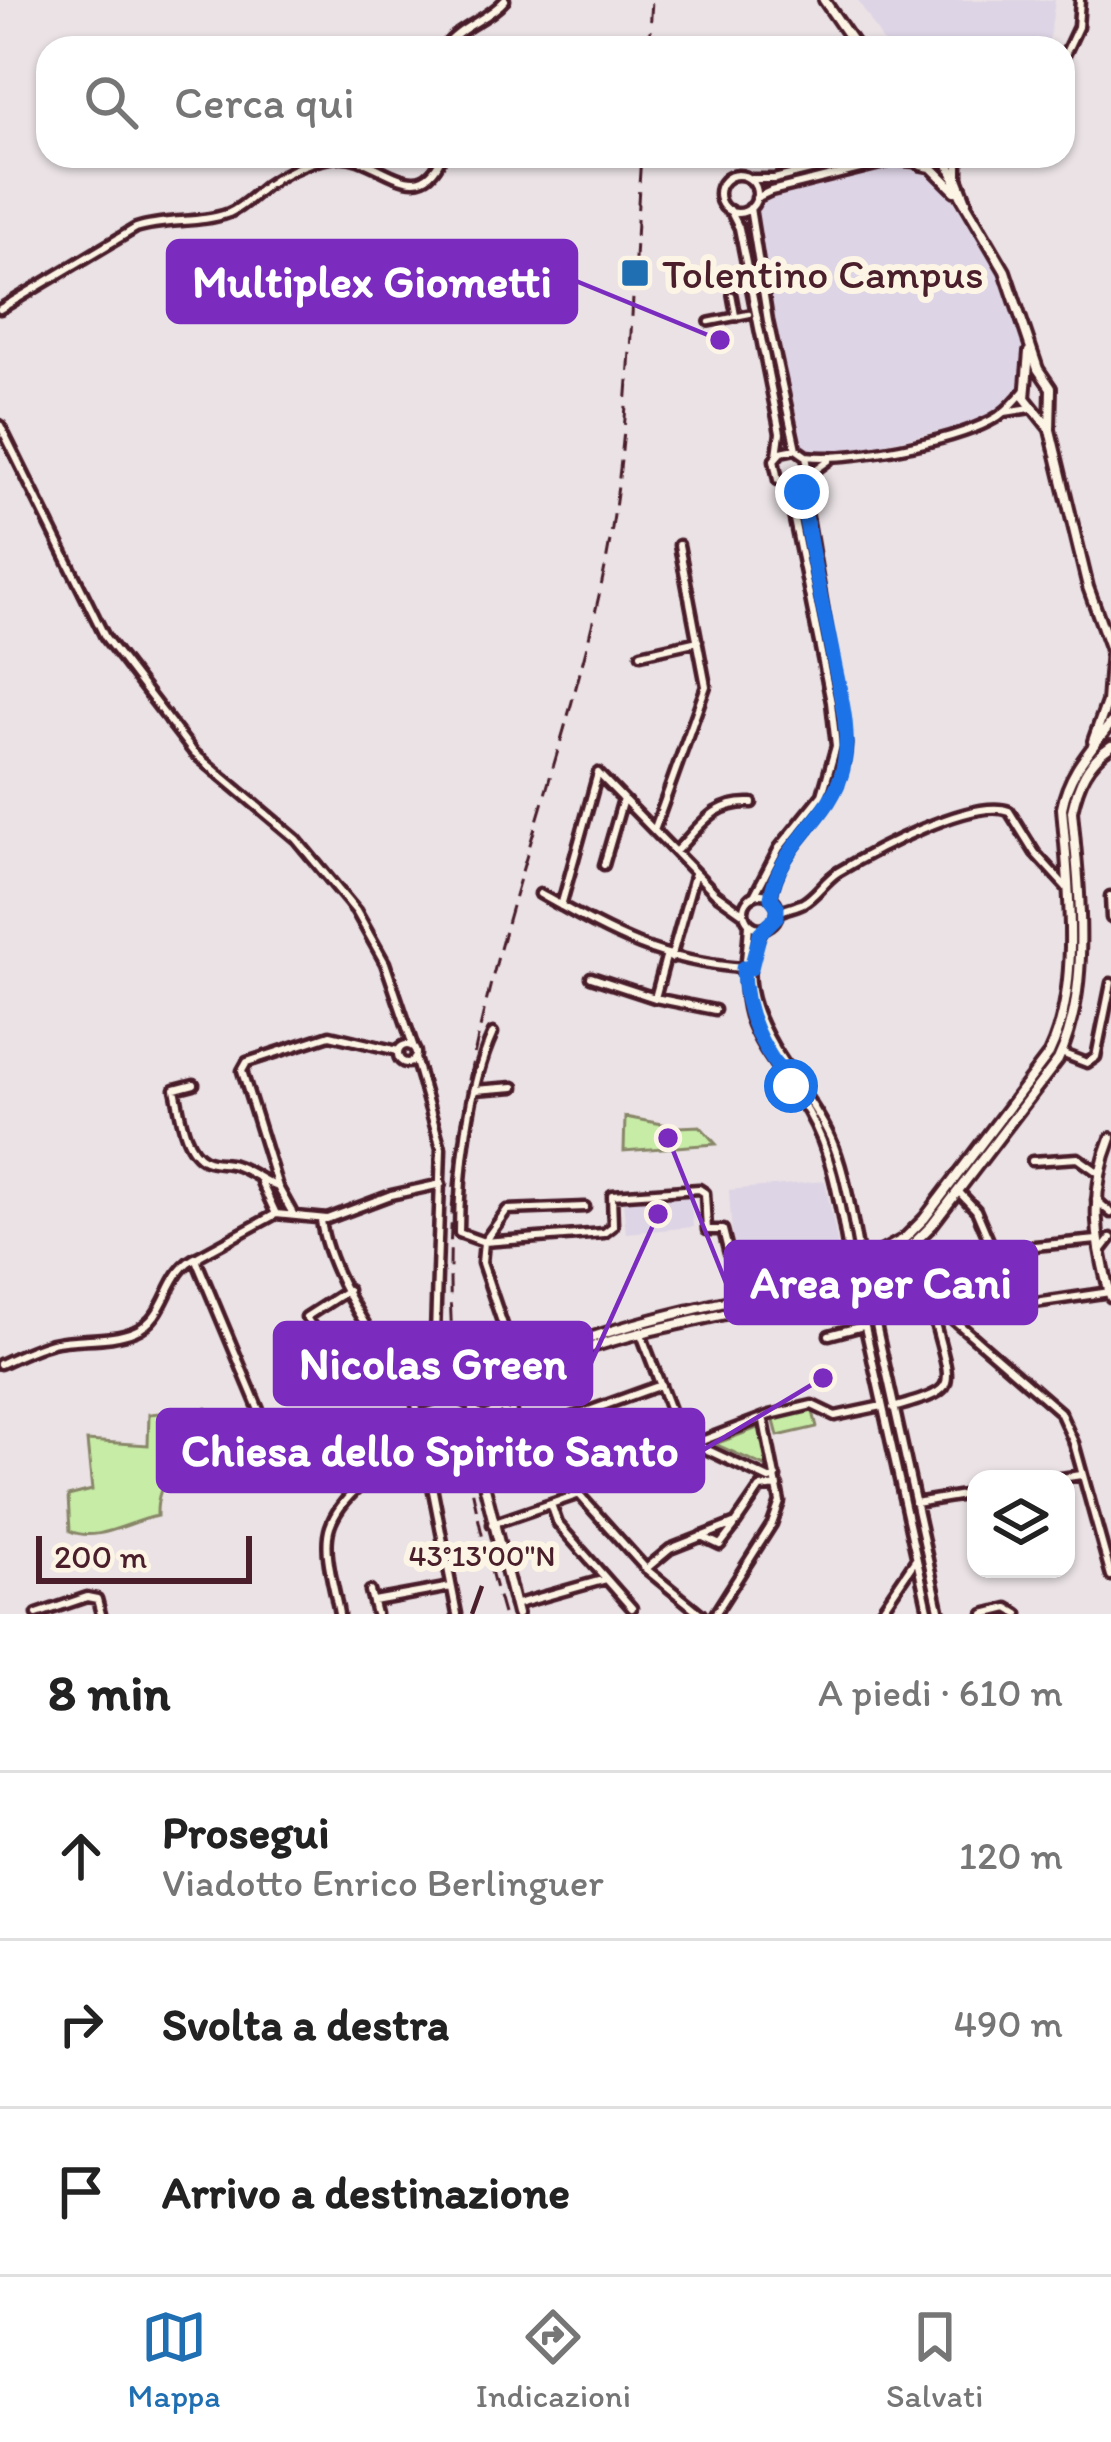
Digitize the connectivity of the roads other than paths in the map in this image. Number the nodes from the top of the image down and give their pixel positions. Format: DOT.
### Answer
graph roads {
  1 [pos="505,0"];
  2 [pos="824,0"];
  3 [pos="1080,0"];
  4 [pos="453,36"];
  5 [pos="849,36"];
  6 [pos="1074,36"];
  7 [pos="299,168"];
  8 [pos="376,168"];
  9 [pos="433,168"];
  10 [pos="818,168"];
  11 [pos="864,168"];
  12 [pos="933,168"];
  13 [pos="950,168"];
  14 [pos="958,168"];
  15 [pos="750,179"];
  16 [pos="961,196"];
  17 [pos="756,198"];
  18 [pos="750,208"];
  19 [pos="730,210"];
  20 [pos="973,215"];
  21 [pos="732,295"];
  22 [pos="0,309"];
  23 [pos="737,311"];
  24 [pos="749,314"];
  25 [pos="709,322"];
  26 [pos="1028,338"];
  27 [pos="1045,381"];
  28 [pos="1026,388"];
  29 [pos="1051,401"];
  30 [pos="1035,407"];
  31 [pos="1005,412"];
  32 [pos="0,425"];
  33 [pos="1051,430"];
  34 [pos="796,449"];
  35 [pos="777,455"];
  36 [pos="806,456"];
  37 [pos="831,459"];
  38 [pos="808,473"];
  39 [pos="802,482"];
  40 [pos="787,485"];
  41 [pos="679,545"];
  42 [pos="698,641"];
  43 [pos="1111,650"];
  44 [pos="640,654"];
  45 [pos="1111,723"];
  46 [pos="1111,746"];
  47 [pos="1085,756"];
  48 [pos="623,799"];
  49 [pos="752,803"];
  50 [pos="899,827"];
  51 [pos="655,828"];
  52 [pos="917,829"];
  53 [pos="1069,840"];
  54 [pos="675,851"];
  55 [pos="604,865"];
  56 [pos="695,873"];
  57 [pos="1071,887"];
  58 [pos="540,894"];
  59 [pos="1110,896"];
  60 [pos="752,897"];
  61 [pos="772,899"];
  62 [pos="731,901"];
  63 [pos="791,905"];
  64 [pos="561,906"];
  65 [pos="777,913"];
  66 [pos="744,914"];
  67 [pos="1111,918"];
  68 [pos="748,923"];
  69 [pos="764,927"];
  70 [pos="668,957"];
  71 [pos="747,968"];
  72 [pos="591,977"];
  73 [pos="1111,983"];
  74 [pos="655,998"];
  75 [pos="715,1010"];
  76 [pos="405,1031"];
  77 [pos="493,1033"];
  78 [pos="414,1048"];
  79 [pos="399,1049"];
  80 [pos="1057,1051"];
  81 [pos="411,1061"];
  82 [pos="194,1084"];
  83 [pos="514,1087"];
  84 [pos="475,1090"];
  85 [pos="1111,1138"];
  86 [pos="1032,1161"];
  87 [pos="1099,1173"];
  88 [pos="261,1182"];
  89 [pos="441,1184"];
  90 [pos="278,1187"];
  91 [pos="958,1191"];
  92 [pos="267,1192"];
  93 [pos="1095,1198"];
  94 [pos="584,1207"];
  95 [pos="276,1214"];
  96 [pos="294,1215"];
  97 [pos="1111,1216"];
  98 [pos="321,1220"];
  99 [pos="1095,1224"];
  100 [pos="916,1235"];
  101 [pos="1111,1235"];
  102 [pos="1097,1240"];
  103 [pos="484,1242"];
  104 [pos="999,1252"];
  105 [pos="1099,1254"];
  106 [pos="199,1256"];
  107 [pos="935,1262"];
  108 [pos="857,1268"];
  109 [pos="349,1290"];
  110 [pos="1110,1295"];
  111 [pos="740,1298"];
  112 [pos="1001,1308"];
  113 [pos="713,1310"];
  114 [pos="863,1326"];
  115 [pos="936,1328"];
  116 [pos="641,1334"];
  117 [pos="829,1335"];
  118 [pos="0,1364"];
  119 [pos="434,1366"];
  120 [pos="518,1373"];
  121 [pos="347,1385"];
  122 [pos="661,1385"];
  123 [pos="446,1387"];
  124 [pos="424,1388"];
  125 [pos="482,1391"];
  126 [pos="414,1398"];
  127 [pos="498,1402"];
  128 [pos="426,1403"];
  129 [pos="882,1406"];
  130 [pos="473,1407"];
  131 [pos="893,1408"];
  132 [pos="259,1410"];
  133 [pos="489,1415"];
  134 [pos="512,1417"];
  135 [pos="764,1420"];
  136 [pos="417,1424"];
  137 [pos="518,1427"];
  138 [pos="475,1430"];
  139 [pos="525,1434"];
  140 [pos="421,1441"];
  141 [pos="697,1445"];
  142 [pos="685,1449"];
  143 [pos="1082,1474"];
  144 [pos="1075,1475"];
  145 [pos="777,1481"];
  146 [pos="577,1491"];
  147 [pos="967,1494"];
  148 [pos="915,1503"];
  149 [pos="551,1504"];
  150 [pos="736,1523"];
  151 [pos="492,1524"];
  152 [pos="701,1536"];
  153 [pos="916,1558"];
  154 [pos="646,1569"];
  155 [pos="1111,1576"];
  156 [pos="606,1580"];
  157 [pos="451,1587"];
  158 [pos="370,1591"];
  159 [pos="374,1601"];
  160 [pos="632,1608"];
  161 [pos="515,1610"];
  162 [pos="37,1614"];
  163 [pos="101,1614"];
  164 [pos="338,1614"];
  165 [pos="376,1614"];
  166 [pos="457,1614"];
  167 [pos="701,1614"];
  168 [pos="716,1614"];
  169 [pos="879,1614"];
  170 [pos="929,1614"];
  171 [pos="940,1614"];
  172 [pos="983,1614"];
  173 [pos="1018,1614"];
  1 -- 4 [label="street"];
  2 -- 5 [label="street"];
  3 -- 6 [label="street"];
  7 -- 22 [label="street"];
  8 -- 9 [label="street"];
  10 -- 15 [label="street"];
  11 -- 17 [label="street"];
  12 -- 16 [label="street"];
  13 -- 16 [label="street"];
  14 -- 20 [label="street"];
  15 -- 17 [label="street"];
  15 -- 19 [label="street"];
  16 -- 20 [label="street"];
  17 -- 18 [label="street"];
  18 -- 19 [label="street"];
  18 -- 34 [label="street"];
  19 -- 35 [label="street"];
  20 -- 26 [label="street"];
  21 -- 23 [label="street"];
  23 -- 24 [label="street"];
  23 -- 25 [label="street"];
  26 -- 27 [label="street"];
  26 -- 28 [label="street"];
  27 -- 28 [label="street"];
  27 -- 29 [label="street"];
  28 -- 30 [label="street"];
  28 -- 31 [label="street"];
  29 -- 30 [label="street"];
  29 -- 33 [label="street"];
  30 -- 31 [label="street"];
  30 -- 33 [label="street"];
  31 -- 37 [label="street"];
  32 -- 76 [label="street"];
  33 -- 43 [label="street"];
  34 -- 35 [label="street"];
  34 -- 36 [label="street"];
  35 -- 40 [label="street"];
  36 -- 37 [label="street"];
  36 -- 38 [label="street"];
  37 -- 38 [label="street"];
  38 -- 39 [label="street"];
  39 -- 40 [label="street"];
  39 -- 61 [label="street"];
  40 -- 60 [label="street"];
  41 -- 42 [label="street"];
  42 -- 44 [label="street"];
  42 -- 51 [label="street"];
  43 -- 47 [label="street"];
  45 -- 47 [label="street"];
  46 -- 53 [label="street"];
  47 -- 53 [label="street"];
  48 -- 51 [label="street"];
  48 -- 55 [label="street"];
  48 -- 64 [label="street"];
  49 -- 54 [label="street"];
  50 -- 52 [label="street"];
  51 -- 54 [label="street"];
  52 -- 57 [label="street"];
  52 -- 63 [label="street"];
  53 -- 57 [label="street"];
  54 -- 56 [label="street"];
  56 -- 62 [label="street"];
  56 -- 70 [label="street"];
  57 -- 80 [label="street"];
  58 -- 64 [label="street"];
  59 -- 67 [label="street"];
  60 -- 61 [label="street"];
  60 -- 62 [label="street"];
  60 -- 66 [label="street"];
  61 -- 63 [label="street"];
  61 -- 65 [label="street"];
  62 -- 66 [label="street"];
  63 -- 65 [label="street"];
  64 -- 70 [label="street"];
  65 -- 69 [label="street"];
  66 -- 68 [label="street"];
  68 -- 69 [label="street"];
  68 -- 71 [label="street"];
  69 -- 71 [label="street"];
  70 -- 71 [label="street"];
  70 -- 74 [label="street"];
  71 -- 108 [label="street"];
  72 -- 74 [label="street"];
  73 -- 80 [label="street"];
  74 -- 75 [label="street"];
  76 -- 78 [label="street"];
  76 -- 79 [label="street"];
  77 -- 84 [label="street"];
  78 -- 79 [label="street"];
  78 -- 81 [label="street"];
  79 -- 81 [label="street"];
  79 -- 90 [label="street"];
  80 -- 91 [label="street"];
  80 -- 100 [label="street"];
  81 -- 89 [label="street"];
  82 -- 88 [label="street"];
  83 -- 84 [label="street"];
  84 -- 103 [label="street"];
  85 -- 87 [label="street"];
  86 -- 87 [label="street"];
  87 -- 93 [label="street"];
  88 -- 90 [label="street"];
  88 -- 92 [label="street"];
  89 -- 98 [label="street"];
  89 -- 119 [label="street"];
  90 -- 92 [label="street"];
  90 -- 96 [label="street"];
  91 -- 100 [label="street"];
  91 -- 104 [label="street"];
  92 -- 95 [label="street"];
  93 -- 97 [label="street"];
  93 -- 99 [label="street"];
  94 -- 103 [label="street"];
  95 -- 96 [label="street"];
  95 -- 106 [label="street"];
  96 -- 98 [label="street"];
  97 -- 99 [label="street"];
  98 -- 109 [label="street"];
  99 -- 101 [label="street"];
  99 -- 102 [label="street"];
  100 -- 108 [label="street"];
  100 -- 143 [label="street"];
  101 -- 105 [label="street"];
  102 -- 104 [label="street"];
  102 -- 105 [label="street"];
  103 -- 111 [label="street"];
  103 -- 120 [label="street"];
  104 -- 107 [label="street"];
  105 -- 110 [label="street"];
  106 -- 118 [label="street"];
  106 -- 132 [label="street"];
  108 -- 111 [label="street"];
  108 -- 113 [label="street"];
  108 -- 114 [label="street"];
  108 -- 131 [label="street"];
  109 -- 121 [label="street"];
  109 -- 126 [label="street"];
  110 -- 112 [label="street"];
  111 -- 113 [label="street"];
  113 -- 116 [label="street"];
  113 -- 120 [label="street"];
  114 -- 117 [label="street"];
  114 -- 129 [label="street"];
  115 -- 131 [label="street"];
  116 -- 120 [label="street"];
  116 -- 122 [label="street"];
  119 -- 123 [label="street"];
  119 -- 124 [label="street"];
  120 -- 125 [label="street"];
  120 -- 127 [label="street"];
  120 -- 134 [label="street"];
  122 -- 139 [label="street"];
  122 -- 142 [label="street"];
  123 -- 124 [label="street"];
  123 -- 125 [label="street"];
  124 -- 126 [label="street"];
  125 -- 127 [label="street"];
  125 -- 130 [label="street"];
  126 -- 128 [label="street"];
  126 -- 136 [label="street"];
  127 -- 133 [label="street"];
  127 -- 134 [label="street"];
  128 -- 130 [label="street"];
  128 -- 136 [label="street"];
  129 -- 135 [label="street"];
  129 -- 153 [label="street"];
  130 -- 133 [label="street"];
  130 -- 138 [label="street"];
  131 -- 148 [label="street"];
  133 -- 137 [label="street"];
  133 -- 138 [label="street"];
  134 -- 137 [label="street"];
  135 -- 141 [label="street"];
  135 -- 145 [label="street"];
  136 -- 140 [label="street"];
  137 -- 139 [label="street"];
  138 -- 151 [label="street"];
  139 -- 146 [label="street"];
  140 -- 157 [label="street"];
  140 -- 164 [label="street"];
  141 -- 142 [label="street"];
  141 -- 145 [label="street"];
  142 -- 146 [label="street"];
  143 -- 144 [label="street"];
  143 -- 155 [label="street"];
  145 -- 150 [label="street"];
  145 -- 168 [label="street"];
  146 -- 149 [label="street"];
  146 -- 154 [label="street"];
  147 -- 148 [label="street"];
  148 -- 171 [label="street"];
  149 -- 151 [label="street"];
  149 -- 156 [label="street"];
  150 -- 152 [label="street"];
  150 -- 152 [label="street"];
  151 -- 161 [label="street"];
  152 -- 154 [label="street"];
  153 -- 169 [label="street"];
  153 -- 170 [label="street"];
  154 -- 167 [label="street"];
  156 -- 160 [label="street"];
  156 -- 161 [label="street"];
  157 -- 159 [label="street"];
  157 -- 166 [label="street"];
  158 -- 159 [label="street"];
  159 -- 165 [label="street"];
  162 -- 163 [label="street"];
  172 -- 173 [label="street"];
}
